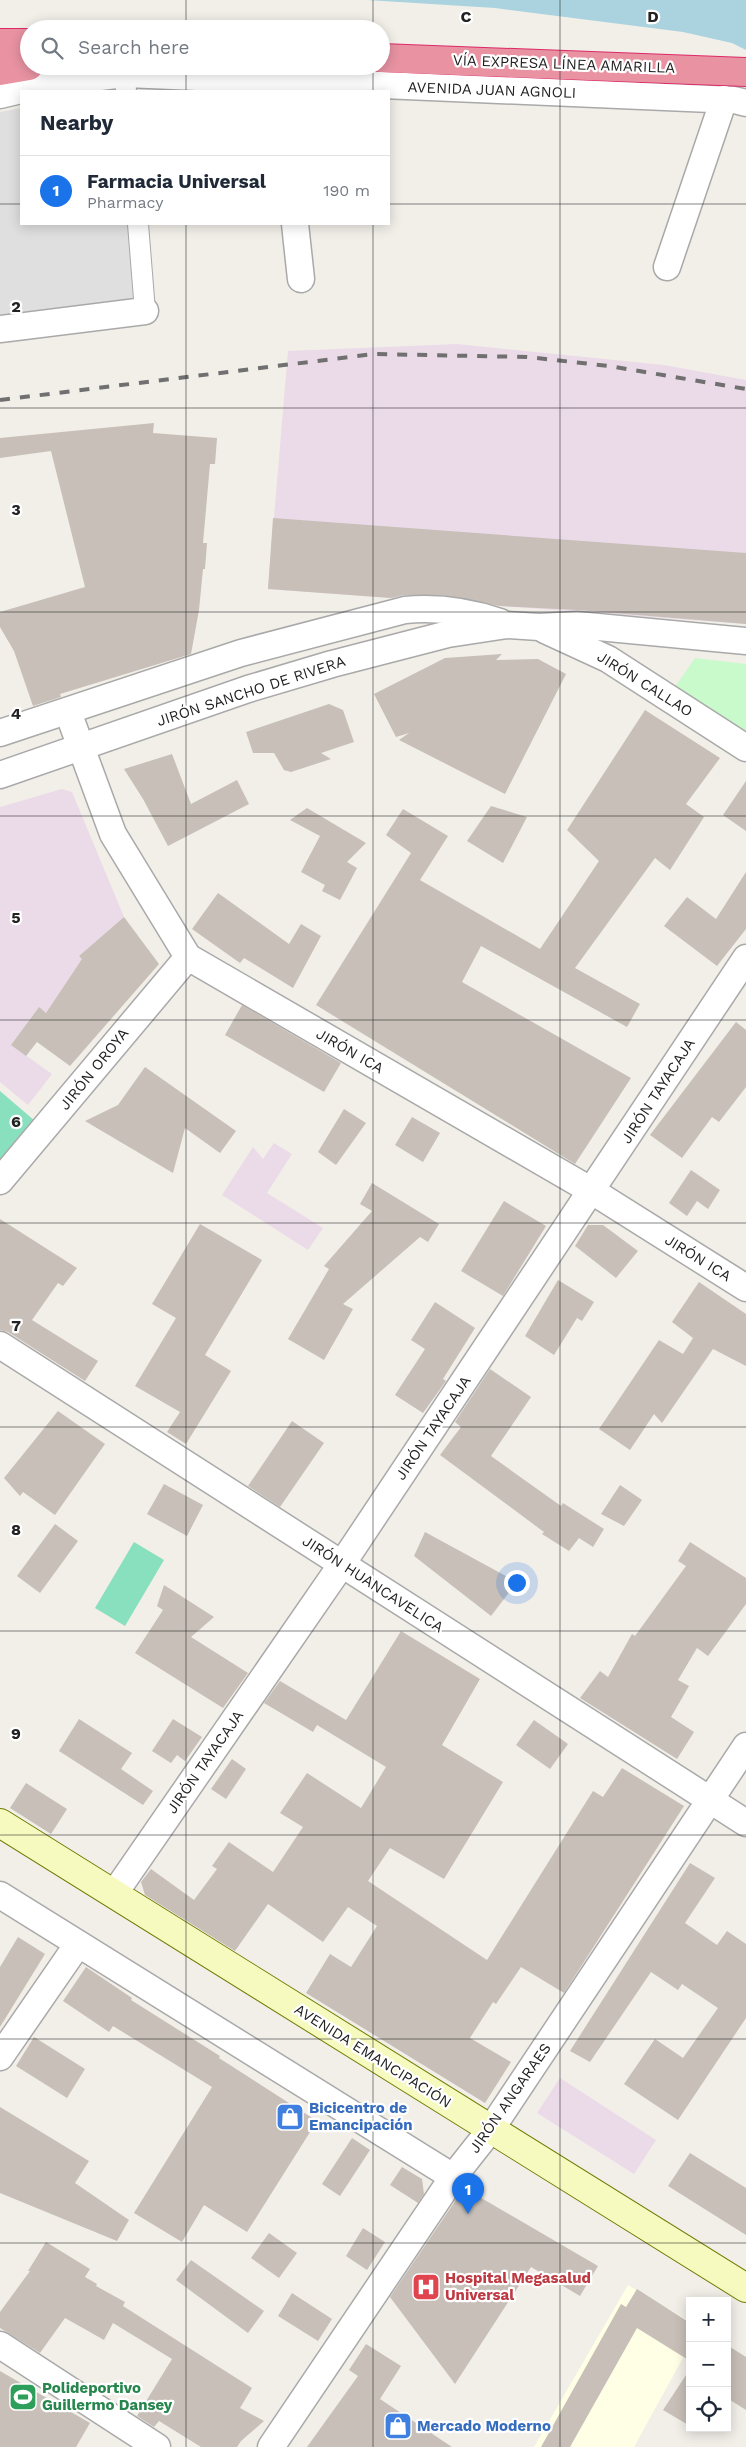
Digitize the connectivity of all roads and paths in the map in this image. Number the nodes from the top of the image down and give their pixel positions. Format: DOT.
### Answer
graph roads {
  1 [pos="0,43"];
  2 [pos="20,44"];
  3 [pos="390,58"];
  4 [pos="20,68"];
  5 [pos="0,71"];
  6 [pos="746,72"];
  7 [pos="126,82"];
  8 [pos="279,86"];
  9 [pos="23,90"];
  10 [pos="20,91"];
  11 [pos="0,96"];
  12 [pos="735,101"];
  13 [pos="138,225"];
  14 [pos="295,225"];
  15 [pos="667,267"];
  16 [pos="301,279"];
  17 [pos="145,311"];
  18 [pos="0,329"];
  19 [pos="507,625"];
  20 [pos="539,627"];
  21 [pos="746,641"];
  22 [pos="68,712"];
  23 [pos="0,733"];
  24 [pos="81,748"];
  25 [pos="746,748"];
  26 [pos="0,775"];
  27 [pos="188,956"];
  28 [pos="746,958"];
  29 [pos="0,1181"];
  30 [pos="592,1191"];
  31 [pos="746,1288"];
  32 [pos="0,1345"];
  33 [pos="342,1564"];
  34 [pos="746,1746"];
  35 [pos="710,1801"];
  36 [pos="0,1823"];
  37 [pos="746,1823"];
  38 [pos="114,1894"];
  39 [pos="0,1895"];
  40 [pos="78,1944"];
  41 [pos="0,2057"];
  42 [pos="491,2129"];
  43 [pos="453,2178"];
  44 [pos="746,2288"];
  45 [pos="0,2345"];
  46 [pos="157,2447"];
  47 [pos="272,2447"];
  1 -- 2 [label="highway"];
  3 -- 6 [label="highway, VÍA EXPRESA LÍNEA AMARILLA"];
  4 -- 5 [label="highway"];
  7 -- 8 [label="street, AVENIDA JUAN AGNOLI"];
  7 -- 9 [label="street, AVENIDA JUAN AGNOLI"];
  8 -- 12 [label="street, AVENIDA JUAN AGNOLI"];
  10 -- 11 [label="street, AVENIDA JUAN AGNOLI"];
  12 -- 15 [label="street"];
  13 -- 17 [label="street"];
  14 -- 16 [label="street"];
  17 -- 18 [label="street"];
  19 -- 20 [label="street, JIRÓN SANCHO DE RIVERA"];
  19 -- 22 [label="street, JIRÓN SANCHO DE RIVERA"];
  19 -- 24 [label="street, JIRÓN SANCHO DE RIVERA"];
  20 -- 21 [label="street, JIRÓN SANCHO DE RIVERA"];
  20 -- 25 [label="street, JIRÓN CALLAO"];
  22 -- 23 [label="street, JIRÓN SANCHO DE RIVERA"];
  22 -- 24 [label="street, JIRÓN ICA"];
  24 -- 26 [label="street, JIRÓN SANCHO DE RIVERA"];
  24 -- 27 [label="street, JIRÓN ICA"];
  27 -- 29 [label="street, JIRÓN OROYA"];
  27 -- 30 [label="street, JIRÓN ICA"];
  28 -- 30 [label="street, JIRÓN TAYACAJA"];
  30 -- 31 [label="street, JIRÓN ICA"];
  30 -- 33 [label="street, JIRÓN TAYACAJA"];
  32 -- 33 [label="street, JIRÓN HUANCAVELICA"];
  33 -- 35 [label="street, JIRÓN HUANCAVELICA"];
  33 -- 38 [label="street, JIRÓN TAYACAJA"];
  34 -- 35 [label="street, JIRÓN ANGARAES"];
  35 -- 37 [label="street, JIRÓN HUANCAVELICA"];
  35 -- 42 [label="street, JIRÓN ANGARAES"];
  36 -- 38 [label="main road, AVENIDA EMANCIPACIÓN"];
  38 -- 42 [label="main road, AVENIDA EMANCIPACIÓN"];
  39 -- 40 [label="street"];
  40 -- 41 [label="street"];
  40 -- 43 [label="street"];
  42 -- 43 [label="street, JIRÓN ANGARAES"];
  42 -- 44 [label="main road, AVENIDA EMANCIPACIÓN"];
  43 -- 47 [label="street, JIRÓN ANGARAES"];
  45 -- 46 [label="street"];
}
